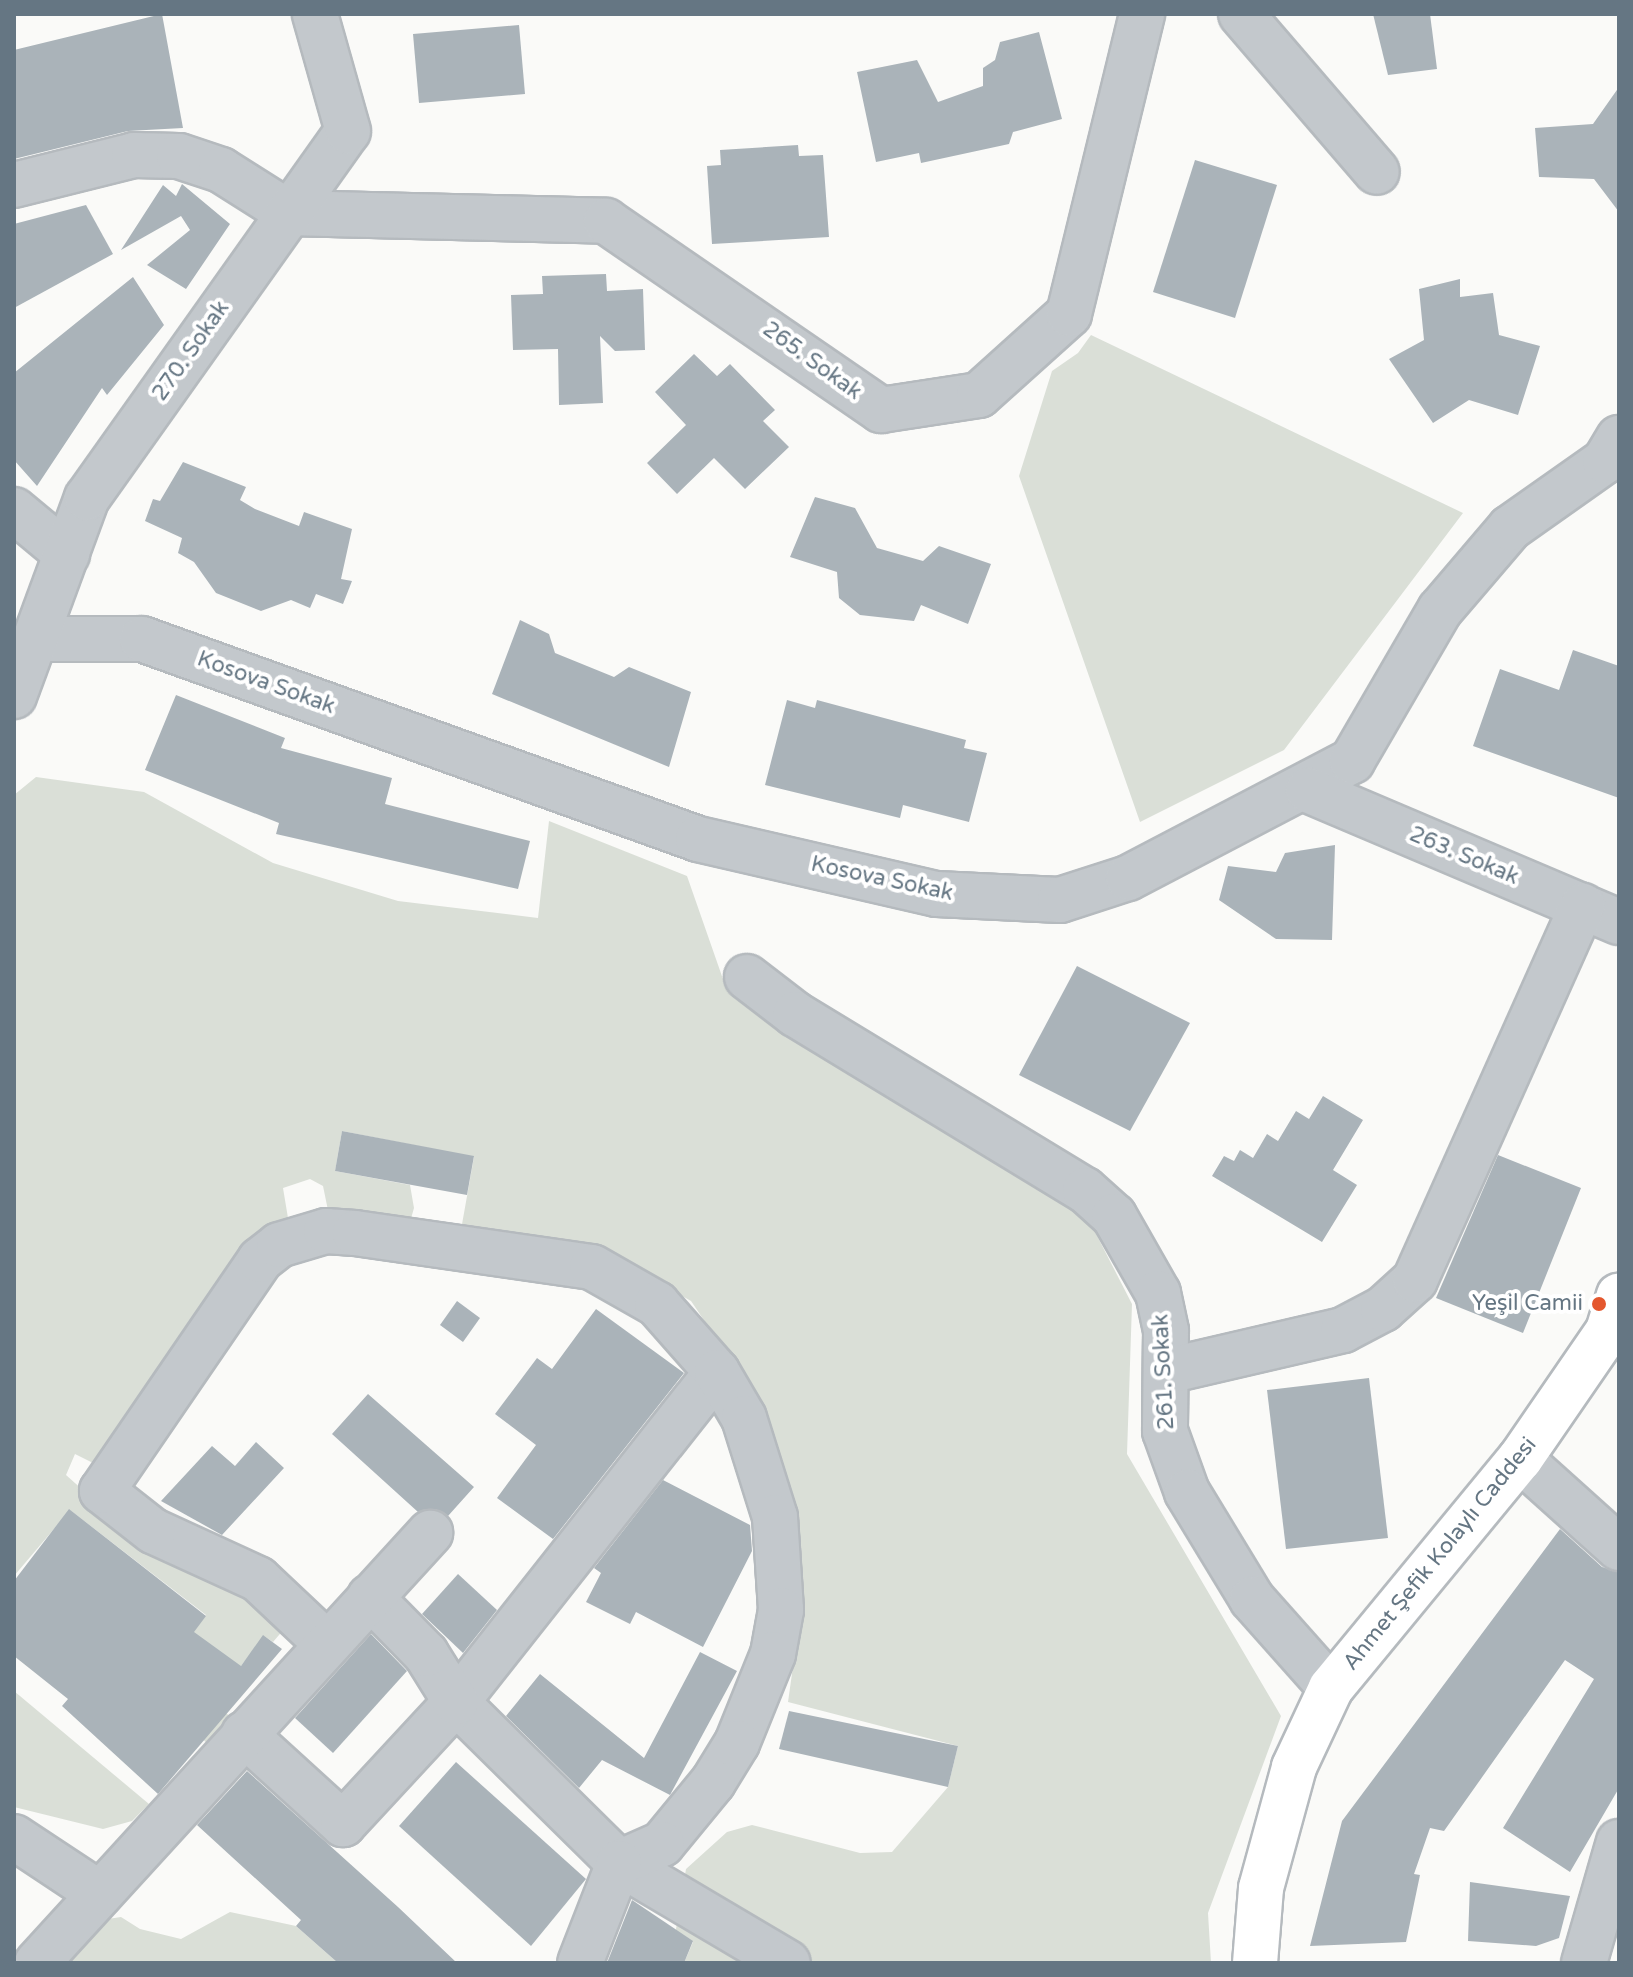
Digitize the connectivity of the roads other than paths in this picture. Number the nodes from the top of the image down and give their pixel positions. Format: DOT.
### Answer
graph roads {
  1 [pos="315,14"];
  2 [pos="1142,14"];
  3 [pos="1241,14"];
  4 [pos="1377,172"];
  5 [pos="14,185"];
  6 [pos="289,213"];
  7 [pos="1619,438"];
  8 [pos="14,510"];
  9 [pos="67,554"];
  10 [pos="38,639"];
  11 [pos="14,696"];
  12 [pos="1308,790"];
  13 [pos="1600,914"];
  14 [pos="747,977"];
  15 [pos="1619,1296"];
  16 [pos="1167,1371"];
  17 [pos="717,1372"];
  18 [pos="1520,1459"];
  19 [pos="430,1533"];
  20 [pos="1619,1548"];
  21 [pos="370,1597"];
  22 [pos="326,1643"];
  23 [pos="1331,1688"];
  24 [pos="456,1702"];
  25 [pos="244,1734"];
  26 [pos="14,1837"];
  27 [pos="1619,1844"];
  28 [pos="619,1863"];
  29 [pos="100,1894"];
  30 [pos="37,1963"];
  31 [pos="580,1963"];
  32 [pos="788,1963"];
  33 [pos="1255,1963"];
  34 [pos="1584,1963"];
  1 -- 6 [label="street, 270. Sokak"];
  2 -- 6 [label="street, 265. Sokak"];
  3 -- 4 [label="street"];
  5 -- 6 [label="street"];
  6 -- 9 [label="street, 270. Sokak"];
  7 -- 12 [label="street, Kosova Sokak"];
  8 -- 9 [label="street"];
  9 -- 10 [label="street, 270. Sokak"];
  10 -- 11 [label="street, 270. Sokak"];
  10 -- 12 [label="street, Kosova Sokak"];
  12 -- 13 [label="street, 263. Sokak"];
  13 -- 16 [label="street"];
  14 -- 16 [label="street, 261. Sokak"];
  15 -- 18 [label="main road, Ahmet Şefik Kolaylı Caddesi"];
  16 -- 23 [label="street, 261. Sokak"];
  17 -- 22 [label="street"];
  17 -- 24 [label="street"];
  17 -- 28 [label="street"];
  18 -- 20 [label="street"];
  18 -- 23 [label="main road, Ahmet Şefik Kolaylı Caddesi"];
  19 -- 21 [label="street"];
  21 -- 22 [label="street"];
  21 -- 24 [label="street"];
  22 -- 25 [label="street"];
  23 -- 33 [label="main road, Ahmet Şefik Kolaylı Caddesi"];
  24 -- 25 [label="street"];
  24 -- 28 [label="street"];
  25 -- 29 [label="street"];
  26 -- 29 [label="street"];
  27 -- 34 [label="street"];
  28 -- 31 [label="street"];
  28 -- 32 [label="street"];
  29 -- 30 [label="street"];
}
